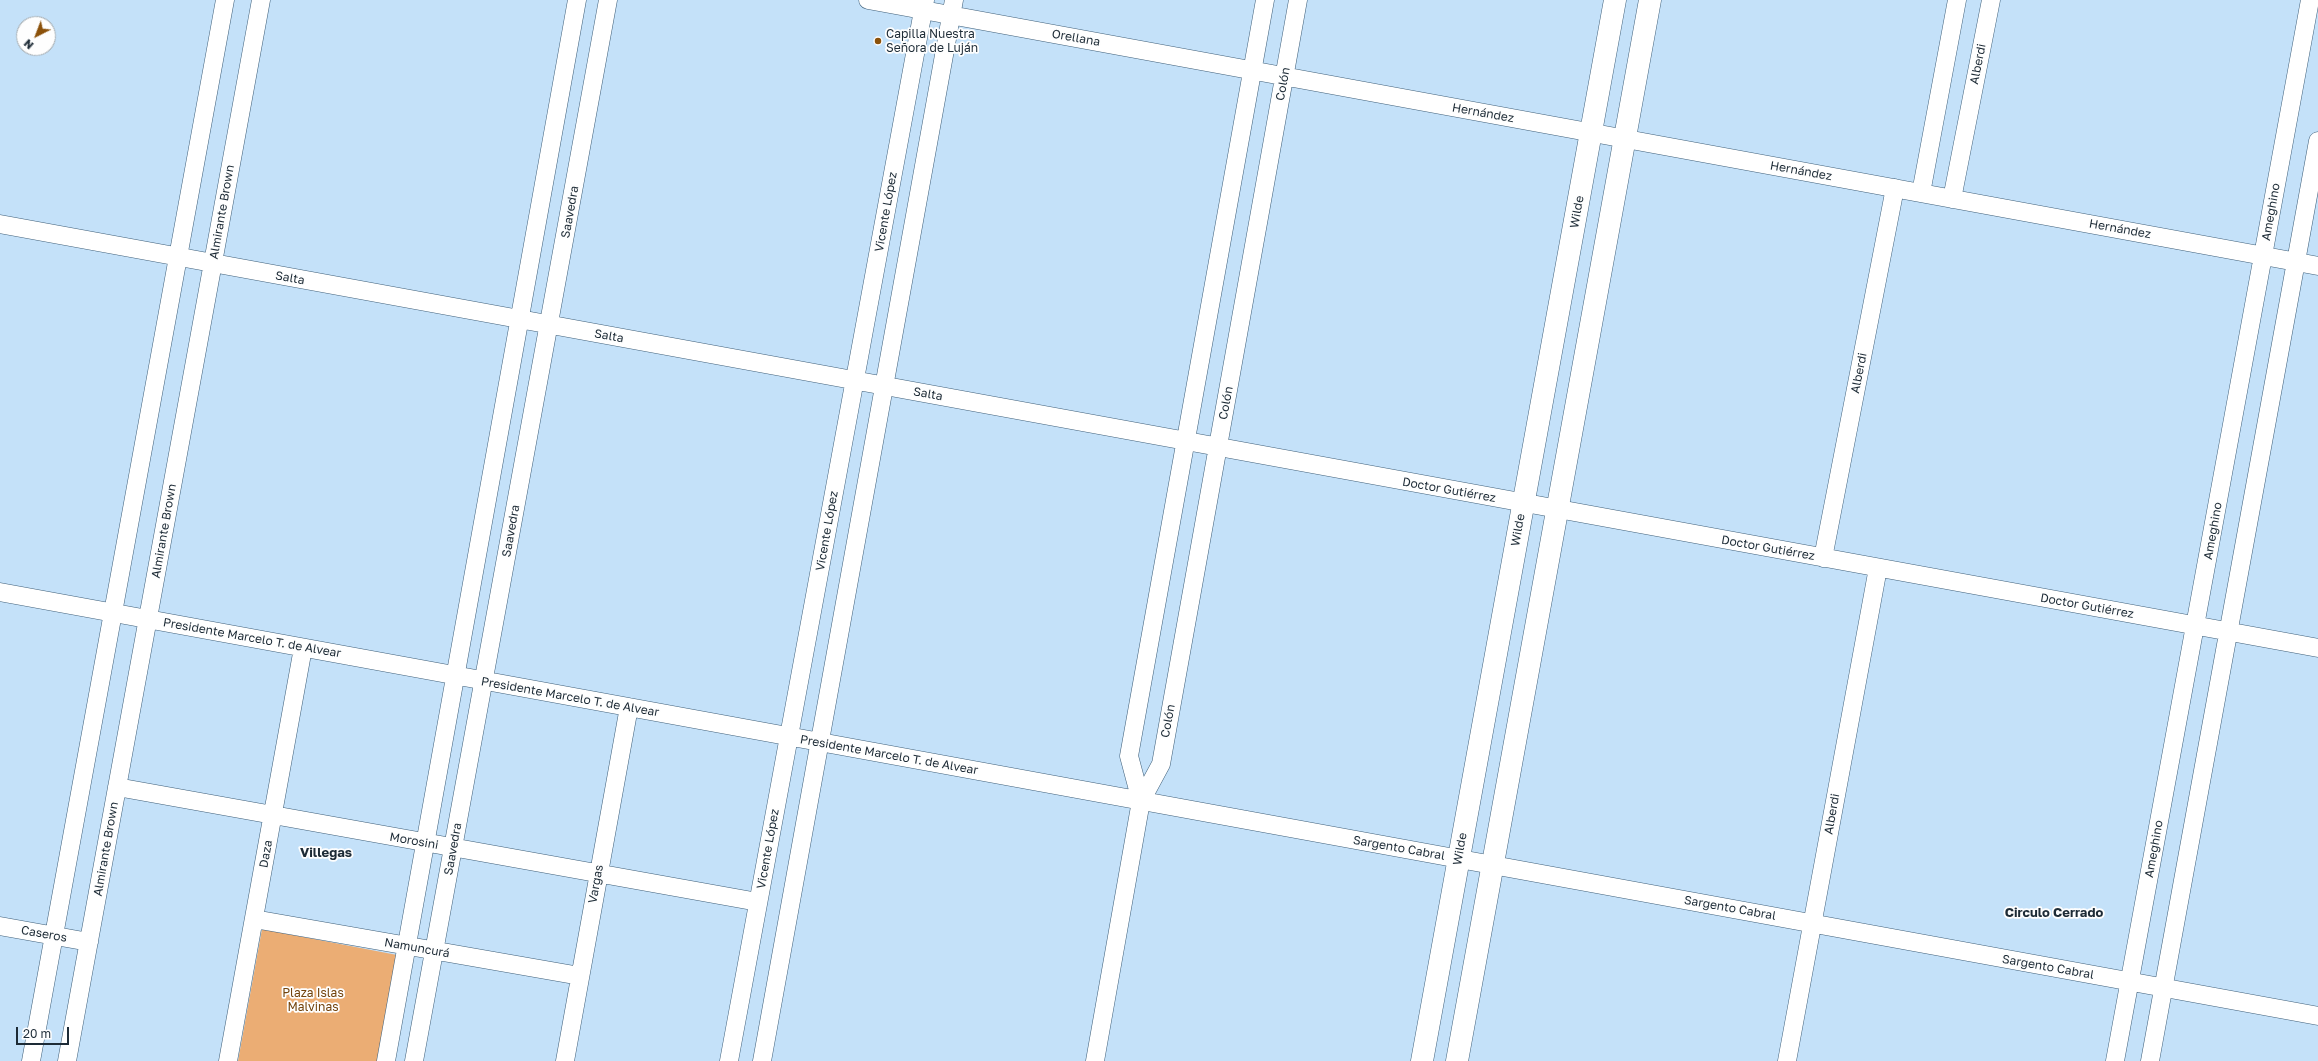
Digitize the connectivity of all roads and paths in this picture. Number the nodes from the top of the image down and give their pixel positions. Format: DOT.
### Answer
graph roads {
  1 [pos="225,0"];
  2 [pos="261,0"];
  3 [pos="577,0"];
  4 [pos="608,0"];
  5 [pos="868,0"];
  6 [pos="1266,0"];
  7 [pos="1298,0"];
  8 [pos="1616,0"];
  9 [pos="1650,0"];
  10 [pos="1957,0"];
  11 [pos="1991,0"];
  12 [pos="2310,0"];
  13 [pos="924,5"];
  14 [pos="953,8"];
  15 [pos="1253,70"];
  16 [pos="1284,76"];
  17 [pos="1591,132"];
  18 [pos="1625,139"];
  19 [pos="2318,141"];
  20 [pos="1894,188"];
  21 [pos="1921,193"];
  22 [pos="1952,199"];
  23 [pos="0,224"];
  24 [pos="2263,255"];
  25 [pos="178,257"];
  26 [pos="2296,262"];
  27 [pos="213,264"];
  28 [pos="2318,266"];
  29 [pos="519,319"];
  30 [pos="549,325"];
  31 [pos="854,381"];
  32 [pos="884,386"];
  33 [pos="1186,441"];
  34 [pos="1218,447"];
  35 [pos="1523,503"];
  36 [pos="1558,510"];
  37 [pos="1823,558"];
  38 [pos="1878,568"];
  39 [pos="0,592"];
  40 [pos="113,613"];
  41 [pos="148,620"];
  42 [pos="2195,626"];
  43 [pos="2228,632"];
  44 [pos="303,648"];
  45 [pos="2318,648"];
  46 [pos="455,675"];
  47 [pos="484,681"];
  48 [pos="629,707"];
  49 [pos="789,736"];
  50 [pos="820,742"];
  51 [pos="117,787"];
  52 [pos="1141,801"];
  53 [pos="273,815"];
  54 [pos="425,842"];
  55 [pos="453,848"];
  56 [pos="1459,859"];
  57 [pos="1493,865"];
  58 [pos="598,874"];
  59 [pos="758,902"];
  60 [pos="254,919"];
  61 [pos="1812,923"];
  62 [pos="0,926"];
  63 [pos="54,936"];
  64 [pos="89,942"];
  65 [pos="407,946"];
  66 [pos="434,951"];
  67 [pos="580,976"];
  68 [pos="2130,982"];
  69 [pos="2163,988"];
  70 [pos="2318,1016"];
  71 [pos="31,1061"];
  72 [pos="67,1061"];
  73 [pos="228,1061"];
  74 [pos="386,1061"];
  75 [pos="414,1061"];
  76 [pos="564,1061"];
  77 [pos="729,1061"];
  78 [pos="762,1061"];
  79 [pos="1095,1061"];
  80 [pos="1422,1061"];
  81 [pos="1457,1061"];
  82 [pos="1787,1061"];
  83 [pos="2116,1061"];
  84 [pos="2150,1061"];
  1 -- 25 [label="street"];
  2 -- 27 [label="street, Almirante Brown"];
  3 -- 29 [label="street"];
  4 -- 30 [label="street, Saavedra"];
  5 -- 13 [label="street, Orellana"];
  6 -- 15 [label="street, Colón"];
  7 -- 16 [label="street, Colón"];
  8 -- 17 [label="street, Wilde"];
  9 -- 18 [label="street"];
  10 -- 21 [label="street"];
  11 -- 22 [label="street, Alberdi"];
  12 -- 24 [label="street, Ameghino"];
  13 -- 14 [label="street, Orellana"];
  13 -- 31 [label="street, Vicente López"];
  14 -- 15 [label="street, Orellana"];
  14 -- 32 [label="street"];
  15 -- 16 [label="street, Orellana"];
  15 -- 33 [label="street, Colón"];
  16 -- 17 [label="street, Hernández"];
  16 -- 34 [label="street, Colón"];
  17 -- 18 [label="street, Hernández"];
  17 -- 35 [label="street, Wilde"];
  18 -- 20 [label="street, Hernández"];
  18 -- 36 [label="street"];
  19 -- 26 [label="street"];
  20 -- 21 [label="street, Hernández"];
  20 -- 37 [label="street, Alberdi"];
  21 -- 22 [label="street, Hernández"];
  22 -- 24 [label="street, Hernández"];
  23 -- 25 [label="street, Salta"];
  24 -- 26 [label="street, Hernández"];
  24 -- 42 [label="street, Ameghino"];
  25 -- 27 [label="street, Salta"];
  25 -- 40 [label="street"];
  26 -- 28 [label="street, Hernández"];
  26 -- 43 [label="street"];
  27 -- 29 [label="street, Salta"];
  27 -- 41 [label="street, Almirante Brown"];
  29 -- 30 [label="street, Salta"];
  29 -- 46 [label="street"];
  30 -- 31 [label="street, Salta"];
  30 -- 47 [label="street, Saavedra"];
  31 -- 32 [label="street, Salta"];
  31 -- 49 [label="street, Vicente López"];
  32 -- 33 [label="street, Salta"];
  32 -- 50 [label="street"];
  33 -- 34 [label="street, Salta"];
  33 -- 52 [label="street, Colón"];
  34 -- 35 [label="street, Doctor Gutiérrez"];
  34 -- 52 [label="street, Colón"];
  35 -- 36 [label="street, Doctor Gutiérrez"];
  35 -- 56 [label="street, Wilde"];
  36 -- 37 [label="street, Doctor Gutiérrez"];
  36 -- 57 [label="street"];
  37 -- 38 [label="street, Doctor Gutiérrez"];
  38 -- 42 [label="street, Doctor Gutiérrez"];
  38 -- 61 [label="street, Alberdi"];
  39 -- 40 [label="street, Presidente Marcelo T. de Alvear"];
  40 -- 41 [label="street, Presidente Marcelo T. de Alvear"];
  40 -- 63 [label="street"];
  41 -- 44 [label="street, Presidente Marcelo T. de Alvear"];
  41 -- 51 [label="street, Almirante Brown"];
  42 -- 43 [label="street, Doctor Gutiérrez"];
  42 -- 68 [label="street, Ameghino"];
  43 -- 45 [label="street, Doctor Gutiérrez"];
  43 -- 69 [label="street"];
  44 -- 46 [label="street, Presidente Marcelo T. de Alvear"];
  44 -- 53 [label="street, Daza"];
  46 -- 47 [label="street, Presidente Marcelo T. de Alvear"];
  46 -- 54 [label="street"];
  47 -- 48 [label="street, Presidente Marcelo T. de Alvear"];
  47 -- 55 [label="street, Saavedra"];
  48 -- 49 [label="street, Presidente Marcelo T. de Alvear"];
  48 -- 58 [label="street, Vargas"];
  49 -- 50 [label="street, Presidente Marcelo T. de Alvear"];
  49 -- 59 [label="street, Vicente López"];
  50 -- 52 [label="street, Presidente Marcelo T. de Alvear"];
  50 -- 78 [label="street"];
  51 -- 53 [label="street, Morosini"];
  51 -- 64 [label="street, Almirante Brown"];
  52 -- 56 [label="street, Sargento Cabral"];
  52 -- 79 [label="street, Colón"];
  53 -- 54 [label="street, Morosini"];
  53 -- 60 [label="street, Daza"];
  54 -- 55 [label="street, Morosini"];
  54 -- 65 [label="street"];
  55 -- 58 [label="street, Morosini"];
  55 -- 66 [label="street, Saavedra"];
  56 -- 57 [label="street, Sargento Cabral"];
  56 -- 80 [label="street, Wilde"];
  57 -- 61 [label="street, Sargento Cabral"];
  57 -- 81 [label="street"];
  58 -- 59 [label="street, Morosini"];
  58 -- 67 [label="street, Vargas"];
  59 -- 77 [label="street, Vicente López"];
  60 -- 65 [label="street, Namuncurá"];
  60 -- 73 [label="street, Daza"];
  61 -- 68 [label="street, Sargento Cabral"];
  61 -- 82 [label="street, Alberdi"];
  62 -- 63 [label="street, Caseros"];
  63 -- 64 [label="street, Caseros"];
  63 -- 71 [label="street"];
  64 -- 72 [label="street, Almirante Brown"];
  65 -- 66 [label="street, Namuncurá"];
  65 -- 74 [label="street"];
  66 -- 67 [label="street, Namuncurá"];
  66 -- 75 [label="street, Saavedra"];
  67 -- 76 [label="street, Vargas"];
  68 -- 69 [label="street, Sargento Cabral"];
  68 -- 83 [label="street, Ameghino"];
  69 -- 70 [label="street, Sargento Cabral"];
  69 -- 84 [label="street"];
}
